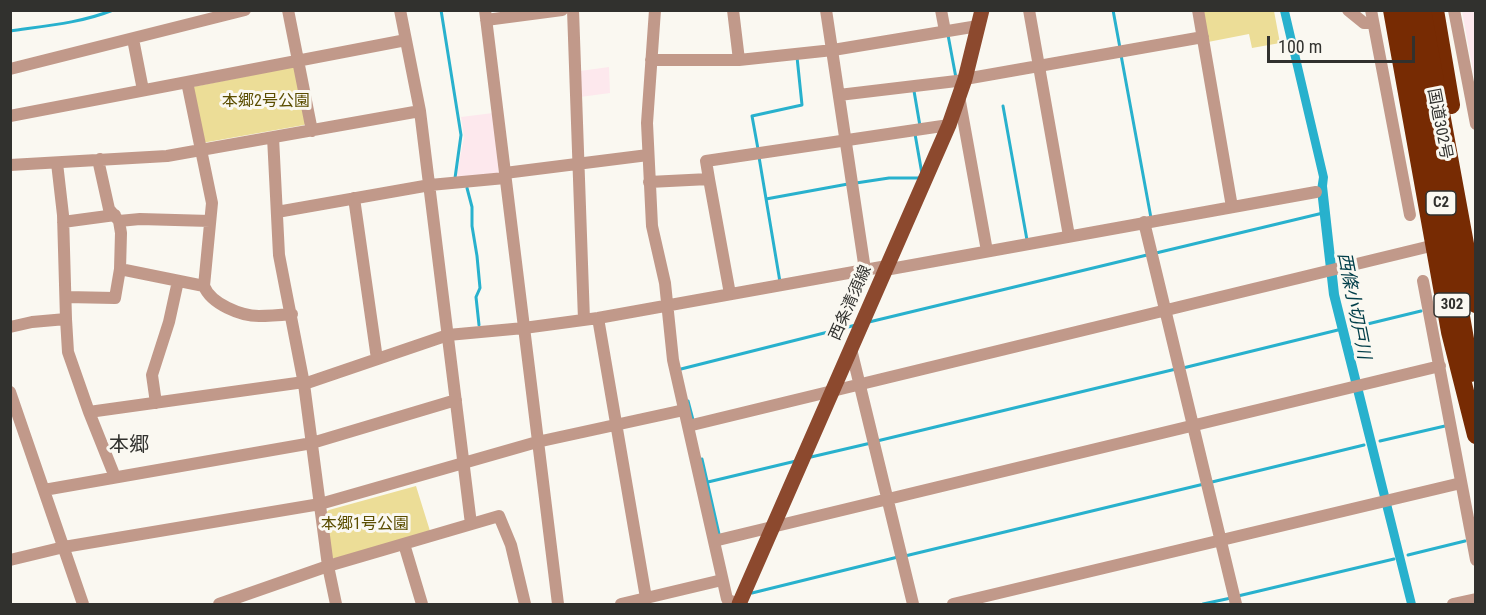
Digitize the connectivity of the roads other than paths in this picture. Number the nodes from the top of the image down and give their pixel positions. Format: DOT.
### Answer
graph roads {
  1 [pos="244,10"];
  2 [pos="288,10"];
  3 [pos="400,10"];
  4 [pos="562,10"];
  5 [pos="573,10"];
  6 [pos="655,10"];
  7 [pos="733,10"];
  8 [pos="826,10"];
  9 [pos="941,10"];
  10 [pos="982,10"];
  11 [pos="1029,10"];
  12 [pos="1198,10"];
  13 [pos="1348,10"];
  14 [pos="1392,10"];
  15 [pos="1398,10"];
  16 [pos="1407,10"];
  17 [pos="1422,10"];
  18 [pos="1430,10"];
  19 [pos="1435,10"];
  20 [pos="1455,10"];
  21 [pos="528,13"];
  22 [pos="486,15"];
  23 [pos="1372,17"];
  24 [pos="978,26"];
  25 [pos="945,31"];
  26 [pos="1203,37"];
  27 [pos="133,39"];
  28 [pos="406,40"];
  29 [pos="832,50"];
  30 [pos="298,60"];
  31 [pos="651,60"];
  32 [pos="739,60"];
  33 [pos="1039,65"];
  34 [pos="10,69"];
  35 [pos="965,80"];
  36 [pos="187,82"];
  37 [pos="1468,85"];
  38 [pos="143,90"];
  39 [pos="839,95"];
  40 [pos="959,96"];
  41 [pos="420,111"];
  42 [pos="1474,111"];
  43 [pos="10,116"];
  44 [pos="1476,124"];
  45 [pos="949,125"];
  46 [pos="312,130"];
  47 [pos="273,137"];
  48 [pos="1428,139"];
  49 [pos="846,141"];
  50 [pos="1396,145"];
  51 [pos="200,150"];
  52 [pos="648,155"];
  53 [pos="100,159"];
  54 [pos="57,163"];
  55 [pos="578,163"];
  56 [pos="10,165"];
  57 [pos="1428,166"];
  58 [pos="505,175"];
  59 [pos="709,179"];
  60 [pos="649,182"];
  61 [pos="430,185"];
  62 [pos="1316,192"];
  63 [pos="354,198"];
  64 [pos="1232,207"];
  65 [pos="277,212"];
  66 [pos="1410,215"];
  67 [pos="117,218"];
  68 [pos="210,221"];
  69 [pos="63,222"];
  70 [pos="1144,222"];
  71 [pos="1069,236"];
  72 [pos="1476,236"];
  73 [pos="1442,244"];
  74 [pos="987,251"];
  75 [pos="886,268"];
  76 [pos="120,269"];
  77 [pos="865,270"];
  78 [pos="178,281"];
  79 [pos="1423,281"];
  80 [pos="204,286"];
  81 [pos="730,294"];
  82 [pos="66,297"];
  83 [pos="1476,304"];
  84 [pos="667,306"];
  85 [pos="1166,312"];
  86 [pos="292,314"];
  87 [pos="597,318"];
  88 [pos="66,319"];
  89 [pos="584,320"];
  90 [pos="10,327"];
  91 [pos="524,328"];
  92 [pos="448,335"];
  93 [pos="1436,348"];
  94 [pos="851,349"];
  95 [pos="1462,358"];
  96 [pos="377,359"];
  97 [pos="1440,366"];
  98 [pos="304,383"];
  99 [pos="859,384"];
  100 [pos="833,391"];
  101 [pos="10,392"];
  102 [pos="1476,395"];
  103 [pos="456,400"];
  104 [pos="156,403"];
  105 [pos="684,410"];
  106 [pos="89,412"];
  107 [pos="1193,425"];
  108 [pos="615,426"];
  109 [pos="688,426"];
  110 [pos="25,434"];
  111 [pos="10,436"];
  112 [pos="1476,436"];
  113 [pos="537,442"];
  114 [pos="312,443"];
  115 [pos="464,464"];
  116 [pos="115,477"];
  117 [pos="1461,483"];
  118 [pos="44,490"];
  119 [pos="887,499"];
  120 [pos="320,504"];
  121 [pos="471,524"];
  122 [pos="773,526"];
  123 [pos="1221,540"];
  124 [pos="714,541"];
  125 [pos="404,544"];
  126 [pos="64,548"];
  127 [pos="10,560"];
  128 [pos="1476,560"];
  129 [pos="328,566"];
  130 [pos="723,580"];
  131 [pos="646,598"];
  132 [pos="1476,599"];
  133 [pos="83,604"];
  134 [pos="219,604"];
  135 [pos="336,604"];
  136 [pos="422,604"];
  137 [pos="525,604"];
  138 [pos="558,604"];
  139 [pos="621,604"];
  140 [pos="738,604"];
  141 [pos="913,604"];
  142 [pos="953,604"];
  143 [pos="1236,604"];
  144 [pos="1453,604"];
  1 -- 27 [label="street"];
  2 -- 30 [label="street"];
  3 -- 28 [label="street"];
  4 -- 21 [label="street"];
  5 -- 55 [label="street"];
  6 -- 31 [label="street"];
  7 -- 32 [label="street"];
  8 -- 29 [label="street"];
  9 -- 25 [label="street"];
  10 -- 24 [label="main road, 西条清須線"];
  11 -- 33 [label="street"];
  12 -- 26 [label="street"];
  13 -- 23 [label="street"];
  14 -- 112 [label="highway, bridge"];
  15 -- 57 [label="highway, 国道302号 / 302"];
  16 -- 102 [label="highway, C2, bridge"];
  17 -- 83 [label="highway, C2, bridge"];
  18 -- 48 [label="highway, 国道302号 / 302"];
  19 -- 72 [label="highway"];
  20 -- 37 [label="street"];
  21 -- 22 [label="street"];
  22 -- 58 [label="street"];
  23 -- 50 [label="street"];
  24 -- 25 [label="street"];
  24 -- 35 [label="main road, 西条清須線"];
  25 -- 29 [label="street"];
  26 -- 33 [label="street"];
  26 -- 64 [label="street"];
  27 -- 34 [label="street"];
  27 -- 38 [label="street"];
  28 -- 30 [label="street"];
  28 -- 41 [label="street"];
  29 -- 32 [label="street"];
  29 -- 39 [label="street"];
  30 -- 36 [label="street"];
  30 -- 46 [label="street"];
  31 -- 32 [label="street"];
  31 -- 52 [label="street"];
  33 -- 35 [label="street"];
  33 -- 71 [label="street"];
  35 -- 39 [label="street"];
  35 -- 40 [label="main road, 西条清須線"];
  36 -- 38 [label="street"];
  36 -- 51 [label="street"];
  37 -- 42 [label="street"];
  37 -- 48 [label="street"];
  38 -- 43 [label="street"];
  39 -- 49 [label="street"];
  40 -- 45 [label="main road, 西条清須線"];
  40 -- 74 [label="street"];
  41 -- 46 [label="street"];
  41 -- 61 [label="street"];
  42 -- 44 [label="street"];
  45 -- 49 [label="street"];
  45 -- 75 [label="main road, 西条清須線"];
  46 -- 47 [label="street"];
  47 -- 51 [label="street"];
  47 -- 65 [label="street"];
  48 -- 57 [label="highway, 国道302号 / 302"];
  49 -- 59 [label="street"];
  49 -- 77 [label="street"];
  50 -- 57 [label="street"];
  50 -- 66 [label="street"];
  51 -- 53 [label="street"];
  51 -- 68 [label="street"];
  52 -- 55 [label="street"];
  52 -- 60 [label="street"];
  53 -- 54 [label="street"];
  53 -- 67 [label="street"];
  54 -- 56 [label="street"];
  54 -- 69 [label="street"];
  55 -- 58 [label="street"];
  55 -- 89 [label="street"];
  57 -- 73 [label="highway, 国道302号 / 302"];
  58 -- 61 [label="street"];
  58 -- 91 [label="street"];
  59 -- 60 [label="street"];
  59 -- 81 [label="street"];
  60 -- 84 [label="street"];
  61 -- 63 [label="street"];
  61 -- 92 [label="street"];
  62 -- 64 [label="street"];
  63 -- 65 [label="street"];
  63 -- 96 [label="street"];
  64 -- 70 [label="street"];
  65 -- 86 [label="street"];
  67 -- 68 [label="street"];
  67 -- 69 [label="street"];
  67 -- 76 [label="street"];
  68 -- 80 [label="street"];
  69 -- 82 [label="street"];
  70 -- 71 [label="street"];
  70 -- 85 [label="street"];
  71 -- 74 [label="street"];
  72 -- 73 [label="street"];
  73 -- 85 [label="street"];
  73 -- 95 [label="highway, 国道302号 / 302"];
  74 -- 75 [label="street"];
  75 -- 77 [label="street"];
  75 -- 94 [label="main road, 西条清須線"];
  76 -- 78 [label="street"];
  76 -- 82 [label="street"];
  77 -- 81 [label="street"];
  78 -- 80 [label="street"];
  78 -- 104 [label="street"];
  79 -- 93 [label="street"];
  80 -- 86 [label="street"];
  81 -- 84 [label="street"];
  82 -- 88 [label="street"];
  84 -- 87 [label="street"];
  84 -- 105 [label="street"];
  85 -- 99 [label="street"];
  85 -- 107 [label="street"];
  86 -- 98 [label="street"];
  87 -- 89 [label="street"];
  87 -- 108 [label="street"];
  88 -- 90 [label="street"];
  88 -- 106 [label="street"];
  89 -- 91 [label="street"];
  91 -- 92 [label="street"];
  91 -- 113 [label="street"];
  92 -- 96 [label="street"];
  92 -- 103 [label="street"];
  93 -- 95 [label="street"];
  93 -- 97 [label="street"];
  94 -- 99 [label="street"];
  94 -- 100 [label="main road, 西条清須線"];
  95 -- 112 [label="highway, 国道302号 / 302"];
  96 -- 98 [label="street"];
  97 -- 107 [label="street"];
  97 -- 117 [label="street"];
  98 -- 104 [label="street"];
  98 -- 114 [label="street"];
  99 -- 100 [label="street"];
  99 -- 119 [label="street"];
  100 -- 109 [label="street"];
  100 -- 122 [label="main road, 西条清須線"];
  101 -- 110 [label="street"];
  103 -- 114 [label="street"];
  103 -- 115 [label="street"];
  104 -- 106 [label="street"];
  105 -- 108 [label="street"];
  105 -- 109 [label="street"];
  106 -- 116 [label="street"];
  107 -- 119 [label="street"];
  107 -- 123 [label="street"];
  108 -- 113 [label="street"];
  108 -- 131 [label="street"];
  109 -- 124 [label="street"];
  110 -- 111 [label="street"];
  110 -- 118 [label="street"];
  113 -- 115 [label="street"];
  113 -- 138 [label="street"];
  114 -- 116 [label="street"];
  114 -- 120 [label="street"];
  115 -- 120 [label="street"];
  115 -- 121 [label="street"];
  116 -- 118 [label="street"];
  117 -- 123 [label="street"];
  117 -- 128 [label="street"];
  118 -- 126 [label="street"];
  119 -- 122 [label="street"];
  119 -- 141 [label="street"];
  120 -- 126 [label="street"];
  120 -- 129 [label="street"];
  121 -- 125 [label="street"];
  121 -- 137 [label="street"];
  122 -- 124 [label="street"];
  122 -- 140 [label="main road, 西条清須線"];
  123 -- 142 [label="street"];
  123 -- 143 [label="street"];
  124 -- 130 [label="street"];
  125 -- 129 [label="street"];
  125 -- 136 [label="street"];
  126 -- 127 [label="street"];
  126 -- 133 [label="street"];
  129 -- 134 [label="street"];
  129 -- 135 [label="street"];
  130 -- 131 [label="street"];
  130 -- 140 [label="street"];
  131 -- 139 [label="street"];
  132 -- 144 [label="street"];
}
